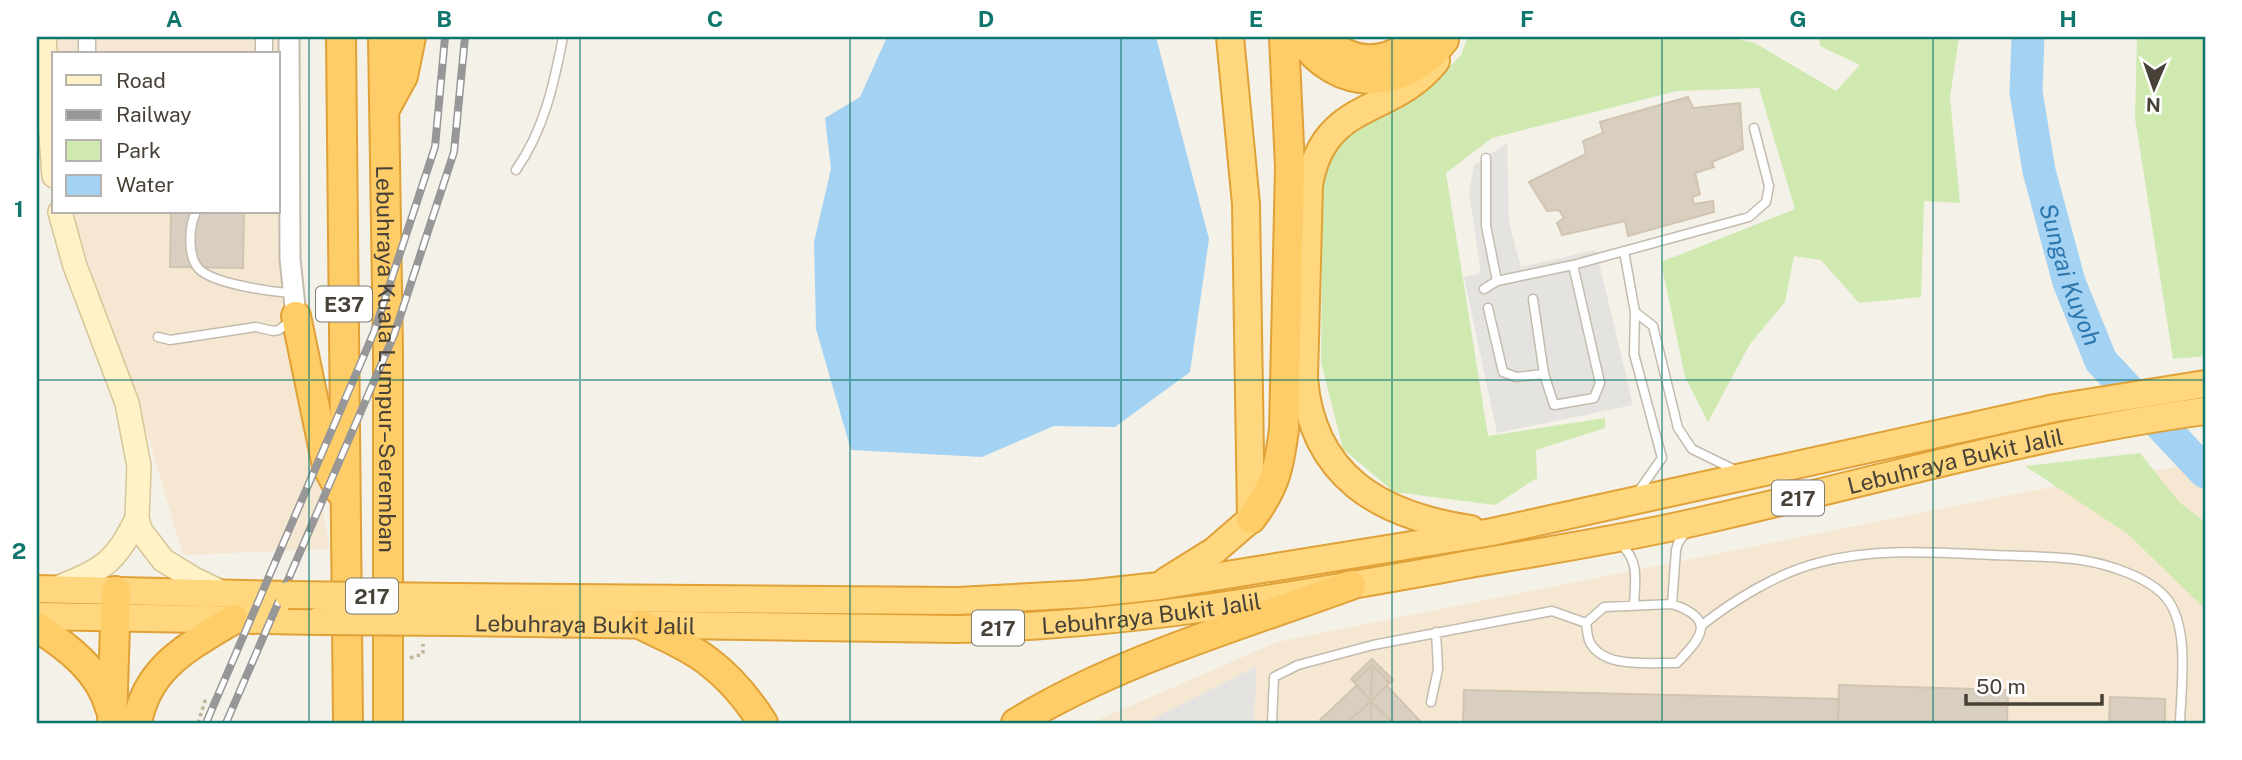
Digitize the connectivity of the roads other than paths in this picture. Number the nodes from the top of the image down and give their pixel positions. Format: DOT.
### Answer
graph roads {
  1 [pos="44,37"];
  2 [pos="289,37"];
  3 [pos="341,37"];
  4 [pos="383,37"];
  5 [pos="411,37"];
  6 [pos="563,37"];
  7 [pos="1230,37"];
  8 [pos="1284,37"];
  9 [pos="1300,37"];
  10 [pos="1324,37"];
  11 [pos="1435,38"];
  12 [pos="284,89"];
  13 [pos="385,109"];
  14 [pos="284,123"];
  15 [pos="1754,128"];
  16 [pos="52,148"];
  17 [pos="1486,158"];
  18 [pos="516,170"];
  19 [pos="61,214"];
  20 [pos="195,214"];
  21 [pos="1624,251"];
  22 [pos="1573,265"];
  23 [pos="1497,281"];
  24 [pos="1484,289"];
  25 [pos="1533,299"];
  26 [pos="295,304"];
  27 [pos="1488,308"];
  28 [pos="1635,312"];
  29 [pos="158,337"];
  30 [pos="1544,374"];
  31 [pos="2196,385"];
  32 [pos="2199,412"];
  33 [pos="1750,475"];
  34 [pos="345,499"];
  35 [pos="1629,503"];
  36 [pos="137,518"];
  37 [pos="1251,519"];
  38 [pos="1696,522"];
  39 [pos="1492,532"];
  40 [pos="1610,539"];
  41 [pos="1351,585"];
  42 [pos="1159,586"];
  43 [pos="45,589"];
  44 [pos="116,604"];
  45 [pos="1672,604"];
  46 [pos="1634,605"];
  47 [pos="229,606"];
  48 [pos="457,609"];
  49 [pos="37,616"];
  50 [pos="1586,623"];
  51 [pos="642,625"];
  52 [pos="1701,626"];
  53 [pos="37,627"];
  54 [pos="1436,632"];
  55 [pos="1431,702"];
  56 [pos="120,721"];
  57 [pos="348,723"];
  58 [pos="388,723"];
  59 [pos="763,723"];
  60 [pos="1016,723"];
  61 [pos="1272,723"];
  62 [pos="2180,723"];
  1 -- 16 [label="main road"];
  2 -- 12 [label="street"];
  3 -- 34 [label="highway, Lebuhraya Kuala Lumpur–Seremban / E37"];
  4 -- 13 [label="highway, Lebuhraya Kuala Lumpur–Seremban / E37"];
  5 -- 13 [label="highway"];
  6 -- 18 [label="lane"];
  7 -- 37 [label="highway"];
  8 -- 37 [label="highway"];
  9 -- 11 [label="highway"];
  10 -- 11 [label="highway"];
  11 -- 39 [label="highway"];
  12 -- 14 [label="street"];
  13 -- 58 [label="highway, Lebuhraya Kuala Lumpur–Seremban / E37"];
  14 -- 26 [label="street"];
  15 -- 21 [label="lane"];
  17 -- 23 [label="lane"];
  19 -- 36 [label="main road"];
  20 -- 26 [label="lane"];
  21 -- 22 [label="lane"];
  21 -- 28 [label="lane"];
  22 -- 23 [label="lane"];
  22 -- 30 [label="lane"];
  23 -- 24 [label="lane"];
  25 -- 30 [label="lane"];
  26 -- 29 [label="lane"];
  26 -- 34 [label="highway"];
  27 -- 30 [label="lane"];
  28 -- 33 [label="lane"];
  28 -- 35 [label="lane"];
  31 -- 33 [label="highway, Lebuhraya Bukit Jalil / 217"];
  32 -- 38 [label="highway, Lebuhraya Bukit Jalil / 217"];
  33 -- 35 [label="highway, Lebuhraya Bukit Jalil / 217"];
  34 -- 57 [label="highway, Lebuhraya Kuala Lumpur–Seremban / E37"];
  35 -- 39 [label="highway, Lebuhraya Bukit Jalil / 217"];
  36 -- 43 [label="main road"];
  36 -- 47 [label="main road"];
  37 -- 42 [label="highway"];
  38 -- 40 [label="highway, Lebuhraya Bukit Jalil / 217"];
  38 -- 45 [label="lane"];
  39 -- 42 [label="highway, Lebuhraya Bukit Jalil / 217"];
  40 -- 41 [label="highway, Lebuhraya Bukit Jalil / 217"];
  40 -- 46 [label="lane"];
  41 -- 51 [label="highway, Lebuhraya Bukit Jalil / 217"];
  41 -- 60 [label="highway"];
  42 -- 48 [label="highway, Lebuhraya Bukit Jalil / 217"];
  43 -- 44 [label="highway, Lebuhraya Bukit Jalil / 217"];
  44 -- 47 [label="highway, Lebuhraya Bukit Jalil / 217"];
  44 -- 49 [label="highway, Lebuhraya Bukit Jalil / 217"];
  44 -- 56 [label="highway"];
  45 -- 46 [label="lane"];
  45 -- 52 [label="lane"];
  46 -- 50 [label="lane"];
  47 -- 48 [label="highway, Lebuhraya Bukit Jalil / 217, bridge"];
  47 -- 56 [label="highway"];
  48 -- 51 [label="highway, Lebuhraya Bukit Jalil / 217"];
  50 -- 52 [label="lane"];
  50 -- 54 [label="lane"];
  51 -- 59 [label="highway"];
  52 -- 62 [label="lane"];
  53 -- 56 [label="highway"];
  54 -- 55 [label="lane"];
  54 -- 61 [label="lane"];
}
